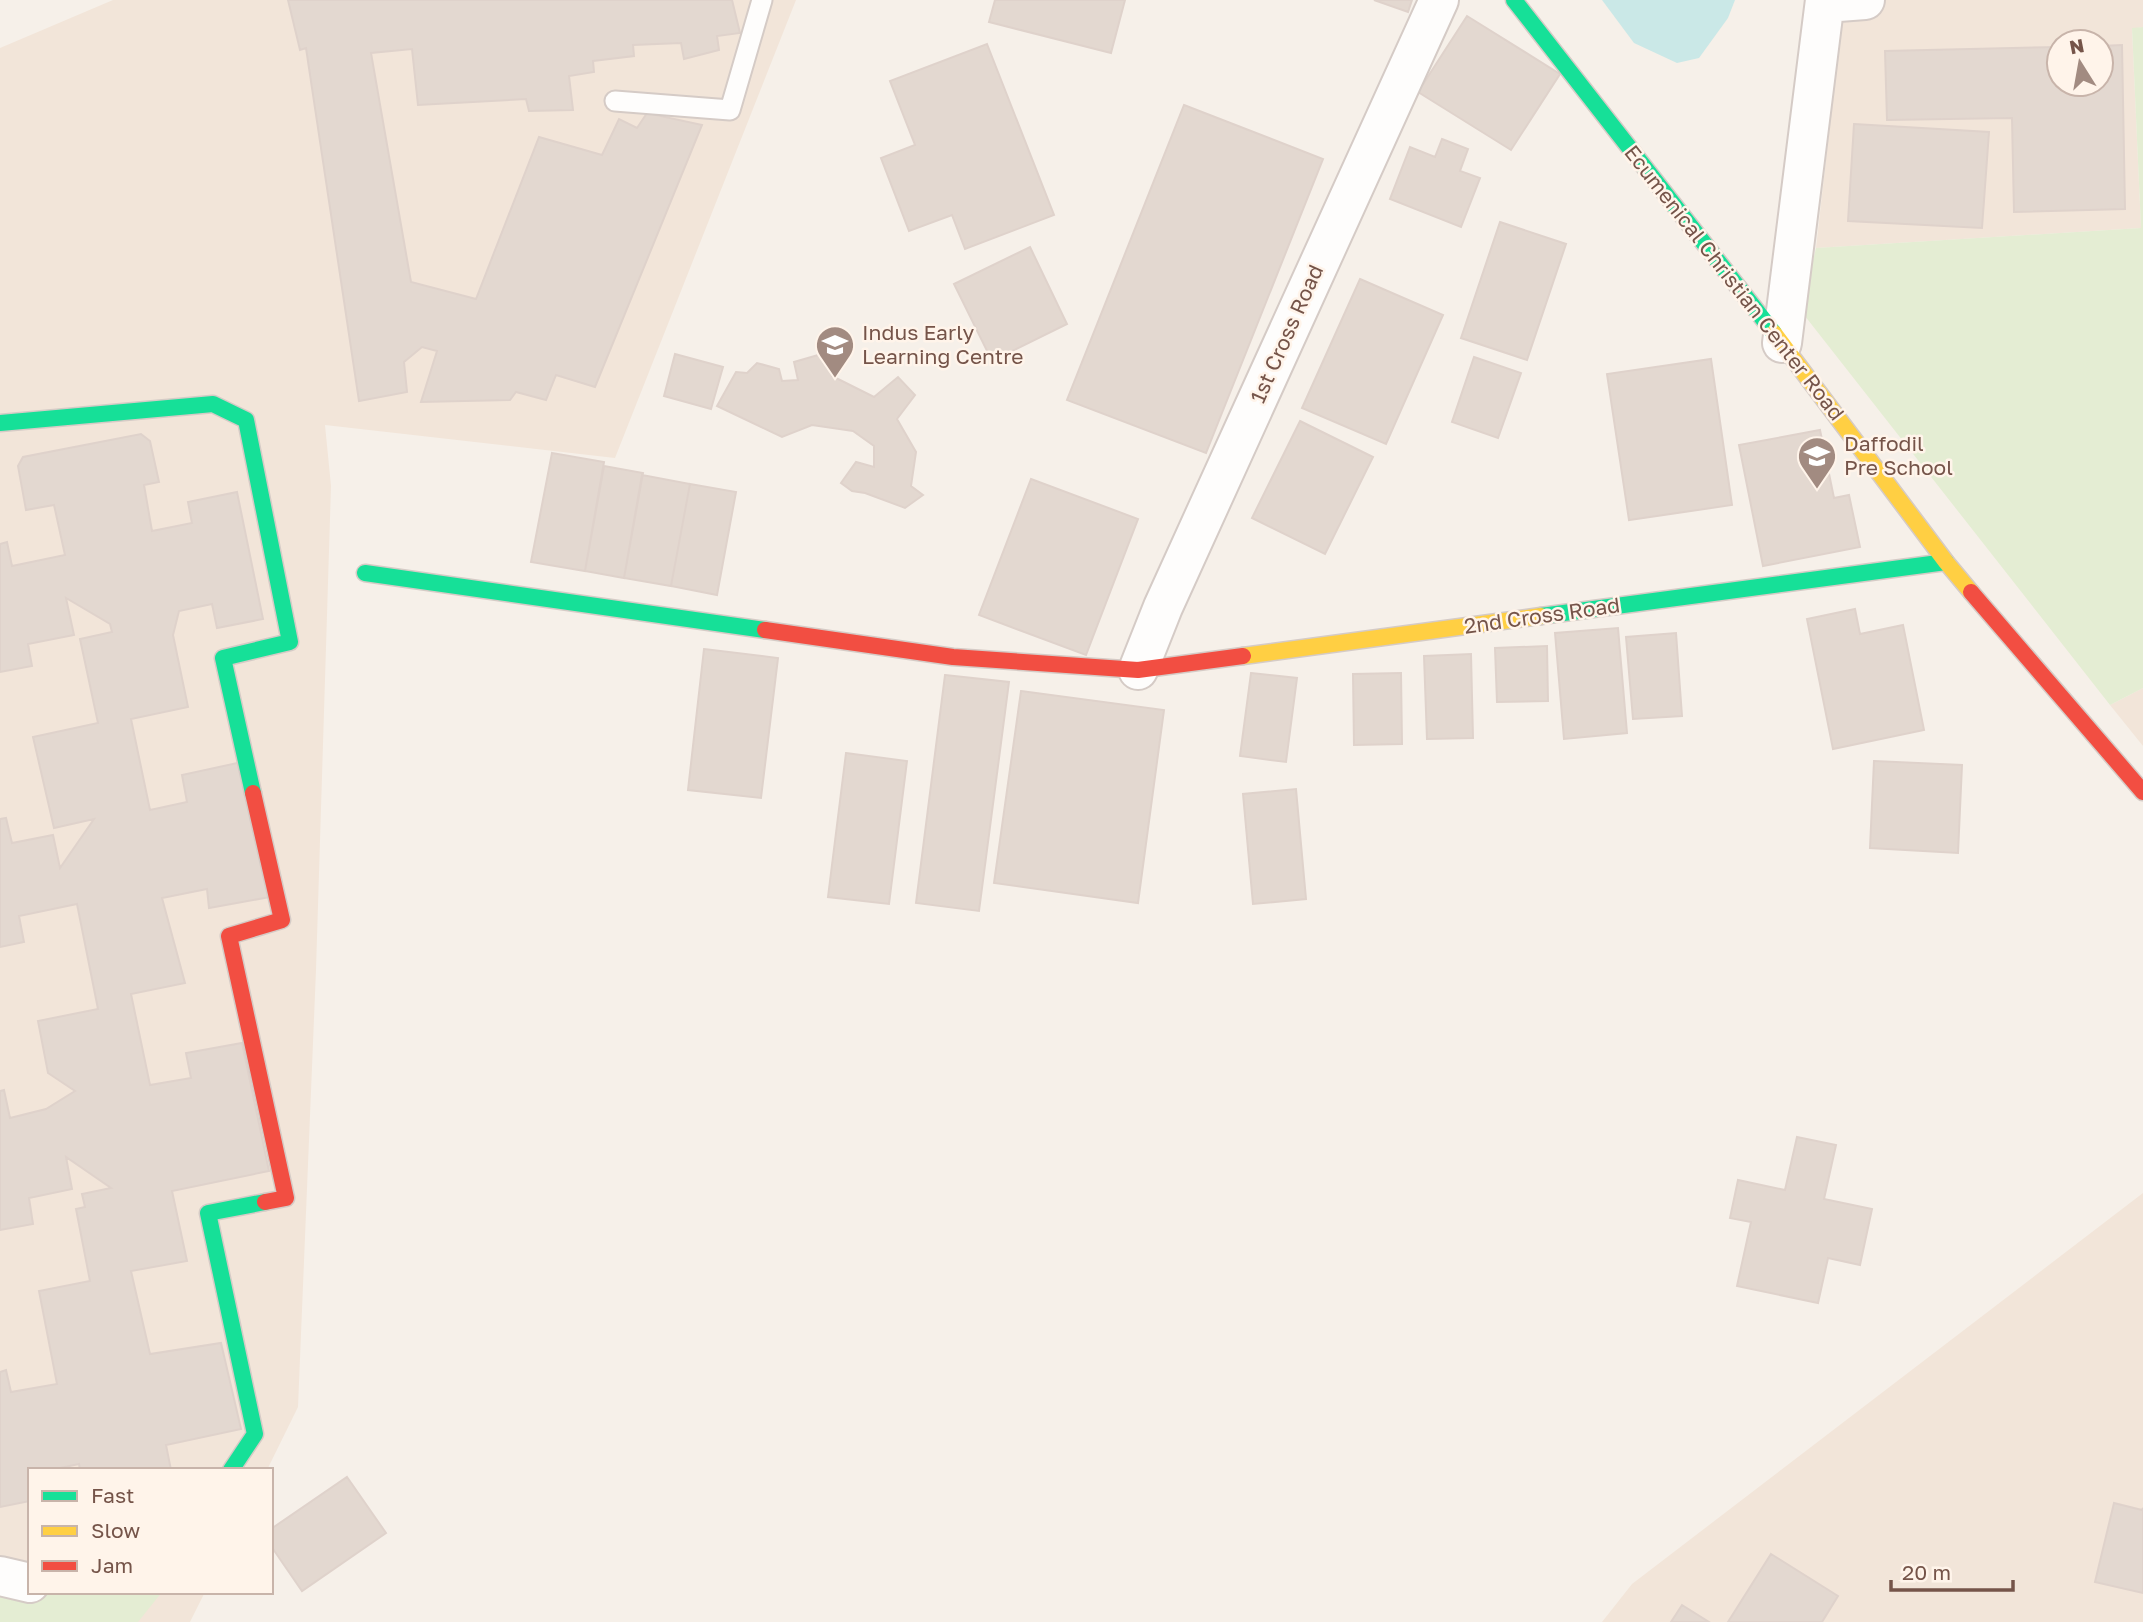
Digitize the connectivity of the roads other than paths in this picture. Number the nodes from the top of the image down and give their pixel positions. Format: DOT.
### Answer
graph roads {
  1 [pos="762,0"];
  2 [pos="1439,0"];
  3 [pos="1514,0"];
  4 [pos="1865,0"];
  5 [pos="1825,2"];
  6 [pos="615,101"];
  7 [pos="1782,343"];
  8 [pos="0,423"];
  9 [pos="1946,562"];
  10 [pos="365,573"];
  11 [pos="1138,670"];
  12 [pos="2143,792"];
  13 [pos="232,1468"];
  14 [pos="0,1576"];
  15 [pos="28,1583"];
  1 -- 6 [label="lane"];
  2 -- 11 [label="street, 1st Cross Road"];
  3 -- 7 [label="street, Ecumenical Christian Center Road"];
  4 -- 5 [label="street"];
  5 -- 7 [label="street"];
  7 -- 9 [label="street, Ecumenical Christian Center Road"];
  8 -- 13 [label="street"];
  9 -- 11 [label="street, 2nd Cross Road"];
  9 -- 12 [label="street, Ecumenical Christian Center Road"];
  10 -- 11 [label="street, 2nd Cross Road"];
  14 -- 15 [label="street"];
}
